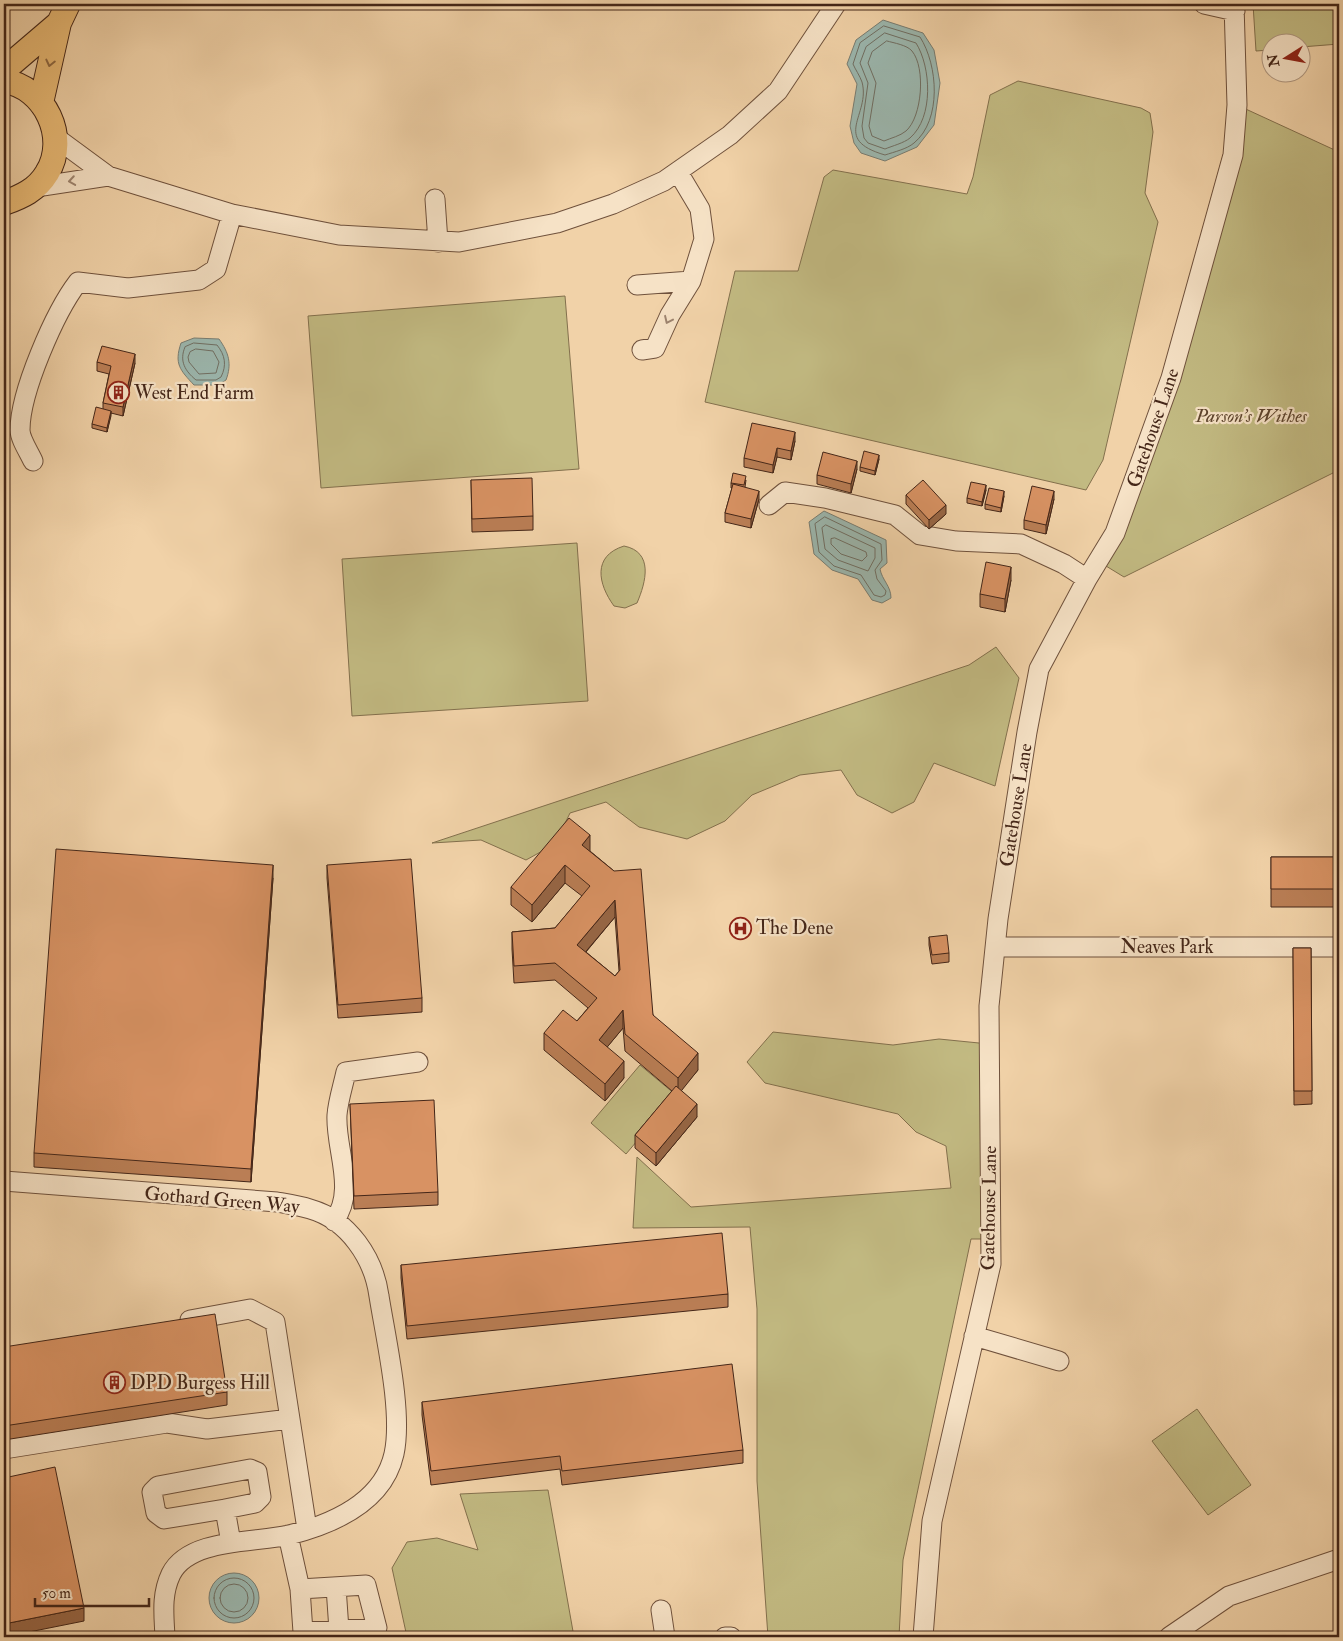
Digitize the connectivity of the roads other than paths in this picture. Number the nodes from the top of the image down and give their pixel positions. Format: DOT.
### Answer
graph roads {
  1 [pos="836,4"];
  2 [pos="1204,4"];
  3 [pos="1235,7"];
  4 [pos="64,13"];
  5 [pos="4,70"];
  6 [pos="4,81"];
  7 [pos="41,103"];
  8 [pos="55,137"];
  9 [pos="678,172"];
  10 [pos="108,176"];
  11 [pos="36,187"];
  12 [pos="435,199"];
  13 [pos="4,203"];
  14 [pos="232,214"];
  15 [pos="438,242"];
  16 [pos="691,282"];
  17 [pos="637,285"];
  18 [pos="642,350"];
  19 [pos="33,461"];
  20 [pos="769,505"];
  21 [pos="1086,579"];
  22 [pos="996,947"];
  23 [pos="1339,947"];
  24 [pos="418,1062"];
  25 [pos="4,1181"];
  26 [pos="334,1221"];
  27 [pos="171,1323"];
  28 [pos="974,1336"];
  29 [pos="1059,1361"];
  30 [pos="290,1419"];
  31 [pos="4,1449"];
  32 [pos="225,1509"];
  33 [pos="307,1529"];
  34 [pos="288,1535"];
  35 [pos="231,1543"];
  36 [pos="1339,1559"];
  37 [pos="336,1587"];
  38 [pos="300,1589"];
  39 [pos="662,1610"];
  40 [pos="339,1630"];
  41 [pos="165,1637"];
  42 [pos="665,1637"];
  43 [pos="725,1637"];
  44 [pos="731,1637"];
  45 [pos="923,1637"];
  46 [pos="1169,1637"];
  1 -- 9 [label="street"];
  2 -- 3 [label="street"];
  3 -- 21 [label="street, Gatehouse Lane"];
  4 -- 5 [label="main road"];
  4 -- 7 [label="main road, one-way"];
  6 -- 7 [label="main road"];
  7 -- 8 [label="main road"];
  8 -- 10 [label="street"];
  8 -- 11 [label="main road"];
  9 -- 15 [label="street"];
  9 -- 16 [label="street"];
  10 -- 11 [label="street, one-way"];
  10 -- 14 [label="street"];
  11 -- 13 [label="main road"];
  12 -- 15 [label="street"];
  14 -- 15 [label="street"];
  14 -- 19 [label="street"];
  16 -- 17 [label="street"];
  16 -- 18 [label="street, one-way"];
  20 -- 21 [label="street"];
  21 -- 22 [label="street, Gatehouse Lane"];
  22 -- 23 [label="street, Neaves Park"];
  22 -- 28 [label="street, Gatehouse Lane"];
  24 -- 26 [label="street"];
  25 -- 26 [label="street, Gothard Green Way"];
  26 -- 33 [label="street, Gothard Green Way"];
  27 -- 30 [label="street"];
  28 -- 29 [label="street"];
  28 -- 45 [label="street, Gatehouse Lane"];
  30 -- 31 [label="street"];
  30 -- 33 [label="street"];
  32 -- 32 [label="street"];
  32 -- 35 [label="street"];
  33 -- 34 [label="street, Gothard Green Way"];
  34 -- 35 [label="street, Gothard Green Way"];
  34 -- 38 [label="street"];
  35 -- 41 [label="street, Gothard Green Way"];
  36 -- 46 [label="street"];
  37 -- 38 [label="street"];
  37 -- 40 [label="street"];
  37 -- 40 [label="street"];
  38 -- 40 [label="street"];
  39 -- 42 [label="street"];
  43 -- 44 [label="street"];
}
